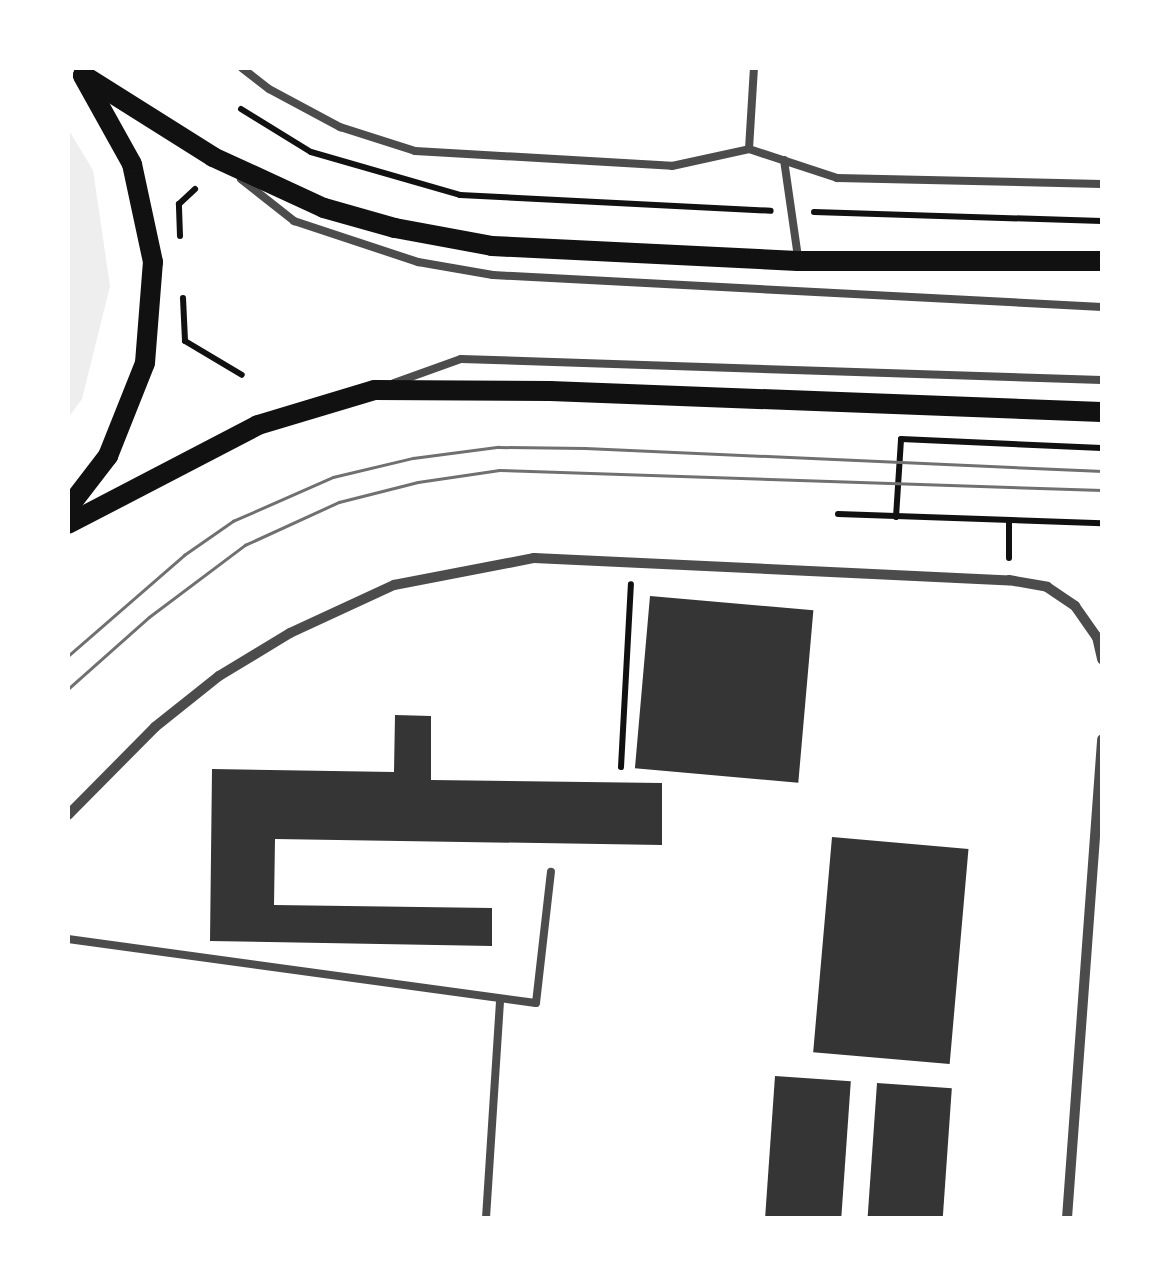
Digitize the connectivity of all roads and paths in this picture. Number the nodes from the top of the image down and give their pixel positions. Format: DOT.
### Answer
graph roads {
  1 [pos="242,68"];
  2 [pos="754,68"];
  3 [pos="79,71"];
  4 [pos="241,109"];
  5 [pos="749,149"];
  6 [pos="214,157"];
  7 [pos="784,160"];
  8 [pos="1102,184"];
  9 [pos="195,189"];
  10 [pos="790,212"];
  11 [pos="1102,222"];
  12 [pos="180,243"];
  13 [pos="1102,261"];
  14 [pos="798,262"];
  15 [pos="182,282"];
  16 [pos="1102,307"];
  17 [pos="242,375"];
  18 [pos="1102,380"];
  19 [pos="375,390"];
  20 [pos="1102,412"];
  21 [pos="1102,448"];
  22 [pos="68,508"];
  23 [pos="838,514"];
  24 [pos="896,516"];
  25 [pos="1010,520"];
  26 [pos="68,524"];
  27 [pos="1102,524"];
  28 [pos="633,562"];
  29 [pos="1009,580"];
  30 [pos="1102,659"];
  31 [pos="1102,738"];
  32 [pos="621,767"];
  33 [pos="68,814"];
  34 [pos="550,872"];
  35 [pos="68,939"];
  36 [pos="500,1000"];
  37 [pos="486,1218"];
  38 [pos="1067,1218"];
  1 -- 5 [label="lane"];
  2 -- 5 [label="lane"];
  3 -- 6 [label="main road"];
  3 -- 22 [label="main road"];
  4 -- 10 [label="path"];
  5 -- 7 [label="lane"];
  6 -- 14 [label="main road"];
  6 -- 16 [label="lane"];
  7 -- 8 [label="lane"];
  7 -- 10 [label="lane"];
  9 -- 12 [label="path"];
  10 -- 11 [label="path"];
  10 -- 14 [label="lane"];
  13 -- 14 [label="main road"];
  15 -- 17 [label="path"];
  18 -- 19 [label="lane"];
  19 -- 20 [label="main road"];
  19 -- 26 [label="main road"];
  21 -- 24 [label="path"];
  23 -- 24 [label="path"];
  24 -- 25 [label="path"];
  25 -- 27 [label="path"];
  25 -- 29 [label="path"];
  28 -- 29 [label="street"];
  28 -- 32 [label="path"];
  28 -- 33 [label="street"];
  29 -- 30 [label="street"];
  31 -- 38 [label="street"];
  34 -- 36 [label="lane"];
  35 -- 36 [label="lane"];
  36 -- 37 [label="lane"];
}
